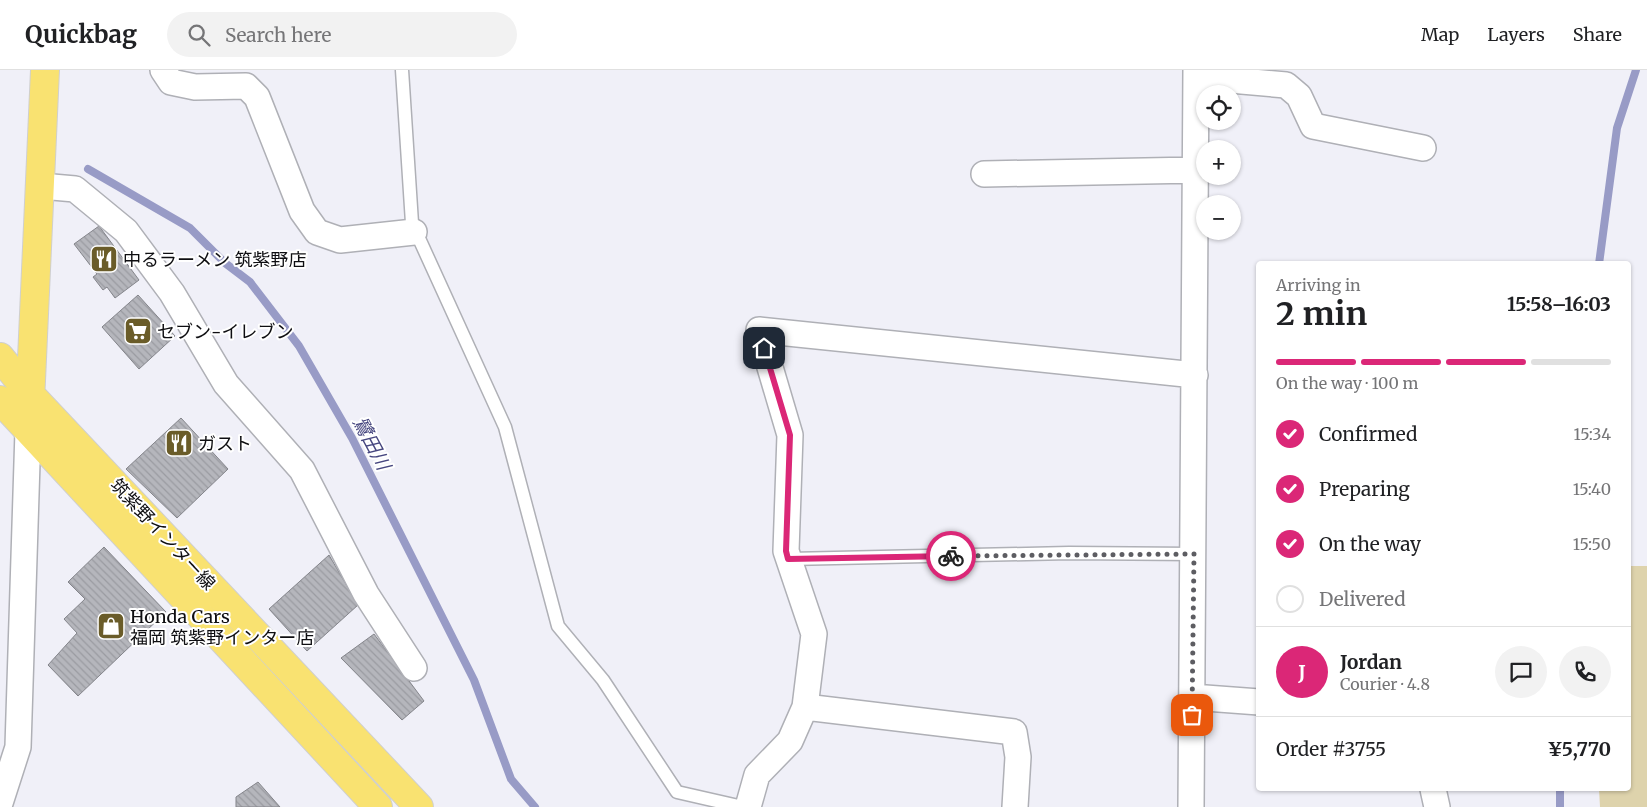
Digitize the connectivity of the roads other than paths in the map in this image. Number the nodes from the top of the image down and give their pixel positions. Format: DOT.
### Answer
graph roads {
  1 [pos="45,70"];
  2 [pos="163,70"];
  3 [pos="402,70"];
  4 [pos="1196,73"];
  5 [pos="1196,140"];
  6 [pos="1423,148"];
  7 [pos="1196,170"];
  8 [pos="984,174"];
  9 [pos="41,186"];
  10 [pos="414,232"];
  11 [pos="0,357"];
  12 [pos="1195,375"];
  13 [pos="30,394"];
  14 [pos="0,400"];
  15 [pos="28,431"];
  16 [pos="1194,554"];
  17 [pos="788,559"];
  18 [pos="414,668"];
  19 [pos="1192,697"];
  20 [pos="1256,702"];
  21 [pos="805,707"];
  22 [pos="1433,791"];
  23 [pos="0,804"];
  24 [pos="378,807"];
  25 [pos="419,807"];
  26 [pos="743,807"];
  27 [pos="748,807"];
  28 [pos="1015,807"];
  29 [pos="1192,807"];
  30 [pos="1437,807"];
  1 -- 9 [label="main road"];
  2 -- 10 [label="street"];
  3 -- 10 [label="lane"];
  4 -- 5 [label="street"];
  4 -- 6 [label="street"];
  7 -- 8 [label="street"];
  7 -- 12 [label="street"];
  9 -- 13 [label="main road"];
  9 -- 18 [label="street"];
  10 -- 26 [label="lane"];
  11 -- 13 [label="main road, 筑紫野インター線"];
  12 -- 16 [label="street"];
  12 -- 17 [label="street"];
  13 -- 15 [label="main road"];
  13 -- 25 [label="main road, 筑紫野インター線"];
  14 -- 15 [label="main road, 筑紫野インター線"];
  15 -- 23 [label="street"];
  15 -- 24 [label="main road, 筑紫野インター線"];
  16 -- 17 [label="lane"];
  16 -- 19 [label="street"];
  17 -- 21 [label="street"];
  19 -- 20 [label="street"];
  19 -- 29 [label="street"];
  21 -- 27 [label="street"];
  21 -- 28 [label="street"];
  22 -- 30 [label="street"];
}
